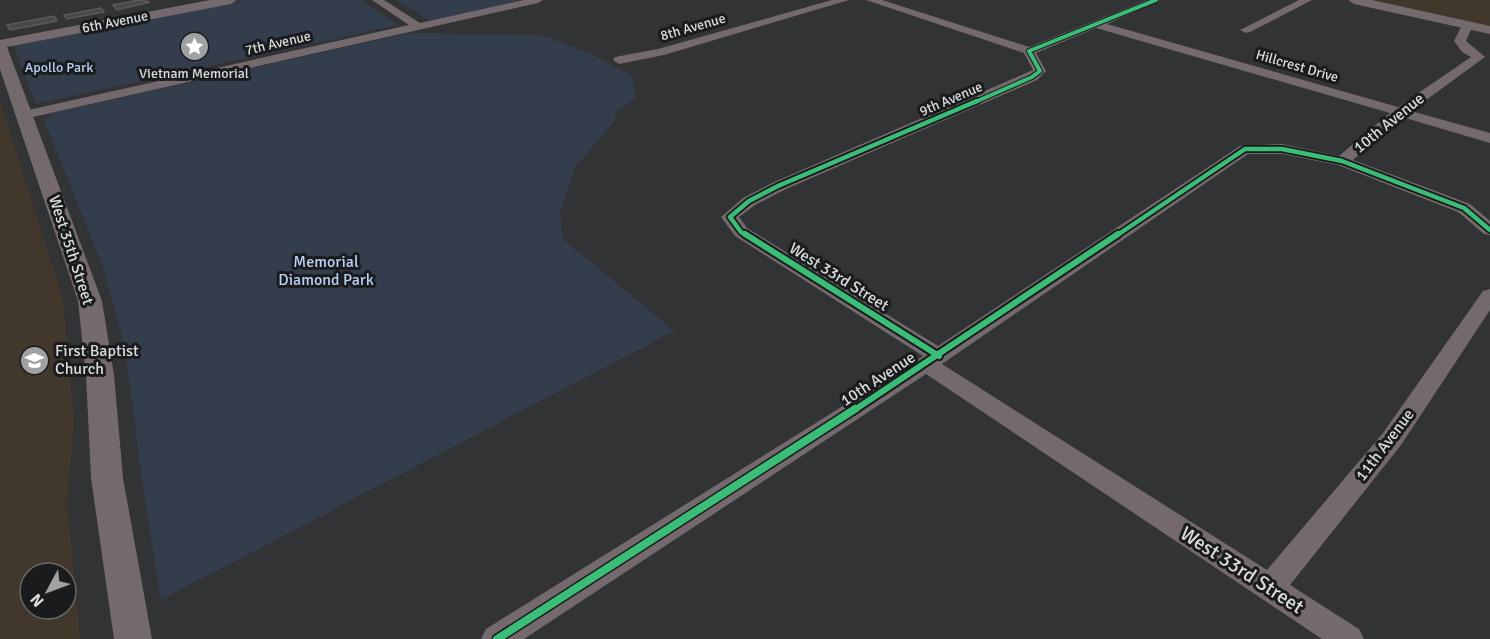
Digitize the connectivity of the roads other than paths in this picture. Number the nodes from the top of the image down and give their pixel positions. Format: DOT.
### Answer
graph roads {
  1 [pos="231,0"];
  2 [pos="377,0"];
  3 [pos="538,0"];
  4 [pos="844,0"];
  5 [pos="871,0"];
  6 [pos="1155,0"];
  7 [pos="1307,0"];
  8 [pos="1354,0"];
  9 [pos="1120,2"];
  10 [pos="1138,7"];
  11 [pos="1095,24"];
  12 [pos="1467,25"];
  13 [pos="419,27"];
  14 [pos="1246,30"];
  15 [pos="1490,30"];
  16 [pos="0,45"];
  17 [pos="1029,51"];
  18 [pos="1484,59"];
  19 [pos="620,60"];
  20 [pos="1400,111"];
  21 [pos="24,115"];
  22 [pos="1490,138"];
  23 [pos="1342,161"];
  24 [pos="730,217"];
  25 [pos="1490,230"];
  26 [pos="1490,295"];
  27 [pos="932,360"];
  28 [pos="1270,588"];
  29 [pos="133,639"];
  30 [pos="497,639"];
  31 [pos="1348,639"];
  1 -- 16 [label="street, 6th Avenue"];
  2 -- 13 [label="street"];
  3 -- 13 [label="street, 7th Avenue"];
  4 -- 19 [label="street, 8th Avenue"];
  5 -- 17 [label="street"];
  6 -- 10 [label="street"];
  7 -- 14 [label="street"];
  8 -- 12 [label="street"];
  9 -- 10 [label="street"];
  10 -- 11 [label="street"];
  11 -- 17 [label="street"];
  11 -- 20 [label="street, Hillcrest Drive"];
  12 -- 15 [label="street"];
  12 -- 18 [label="street, 10th Avenue"];
  13 -- 21 [label="street, 7th Avenue"];
  16 -- 21 [label="street, West 35th Street"];
  17 -- 24 [label="street, 9th Avenue"];
  18 -- 20 [label="street, 10th Avenue"];
  20 -- 22 [label="street, Hillcrest Drive"];
  20 -- 23 [label="street, 10th Avenue"];
  21 -- 29 [label="street, West 35th Street"];
  23 -- 25 [label="street"];
  23 -- 27 [label="street, 10th Avenue"];
  24 -- 27 [label="street, West 33rd Street"];
  26 -- 28 [label="street, 11th Avenue"];
  27 -- 28 [label="street, West 33rd Street"];
  27 -- 30 [label="street, 10th Avenue"];
  28 -- 31 [label="street, West 33rd Street"];
}
